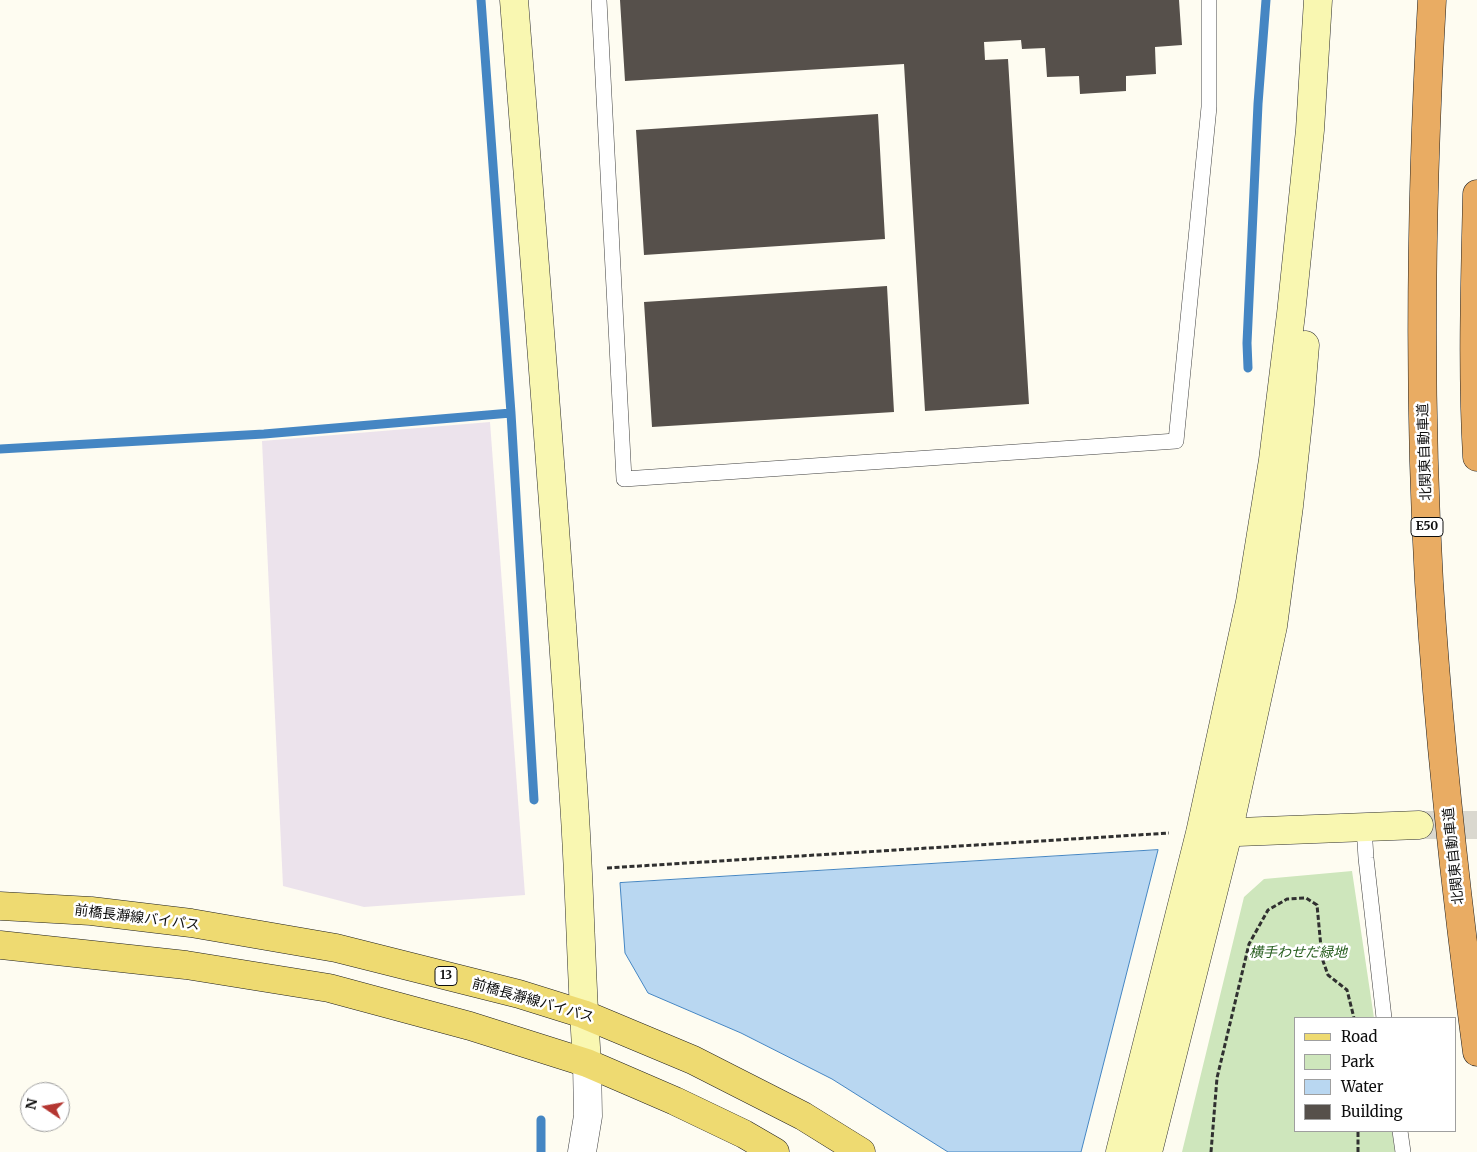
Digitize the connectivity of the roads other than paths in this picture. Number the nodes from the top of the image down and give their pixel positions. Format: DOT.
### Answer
graph roads {
  1 [pos="514,0"];
  2 [pos="599,0"];
  3 [pos="1209,0"];
  4 [pos="1318,0"];
  5 [pos="1432,0"];
  6 [pos="1310,130"];
  7 [pos="1477,194"];
  8 [pos="1477,458"];
  9 [pos="1419,825"];
  10 [pos="1364,827"];
  11 [pos="1228,833"];
  12 [pos="1200,834"];
  13 [pos="0,906"];
  14 [pos="0,945"];
  15 [pos="583,1014"];
  16 [pos="1384,1017"];
  17 [pos="1477,1052"];
  18 [pos="587,1063"];
  19 [pos="1400,1132"];
  20 [pos="582,1152"];
  21 [pos="775,1152"];
  22 [pos="861,1152"];
  23 [pos="1120,1152"];
  24 [pos="1148,1152"];
  25 [pos="1403,1152"];
  1 -- 15 [label="street"];
  2 -- 3 [label="lane"];
  4 -- 6 [label="street"];
  5 -- 17 [label="highway, 北関東自動車道 / E50"];
  6 -- 11 [label="street"];
  6 -- 12 [label="street"];
  7 -- 8 [label="highway"];
  9 -- 10 [label="street"];
  10 -- 11 [label="street"];
  10 -- 16 [label="lane"];
  11 -- 12 [label="street"];
  11 -- 24 [label="street"];
  12 -- 23 [label="street"];
  13 -- 15 [label="main road, 前橋長瀞線バイパス / 13"];
  14 -- 18 [label="main road"];
  15 -- 18 [label="street"];
  15 -- 22 [label="main road, 前橋長瀞線バイパス / 13"];
  18 -- 20 [label="street"];
  18 -- 21 [label="main road"];
  19 -- 25 [label="lane"];
}
